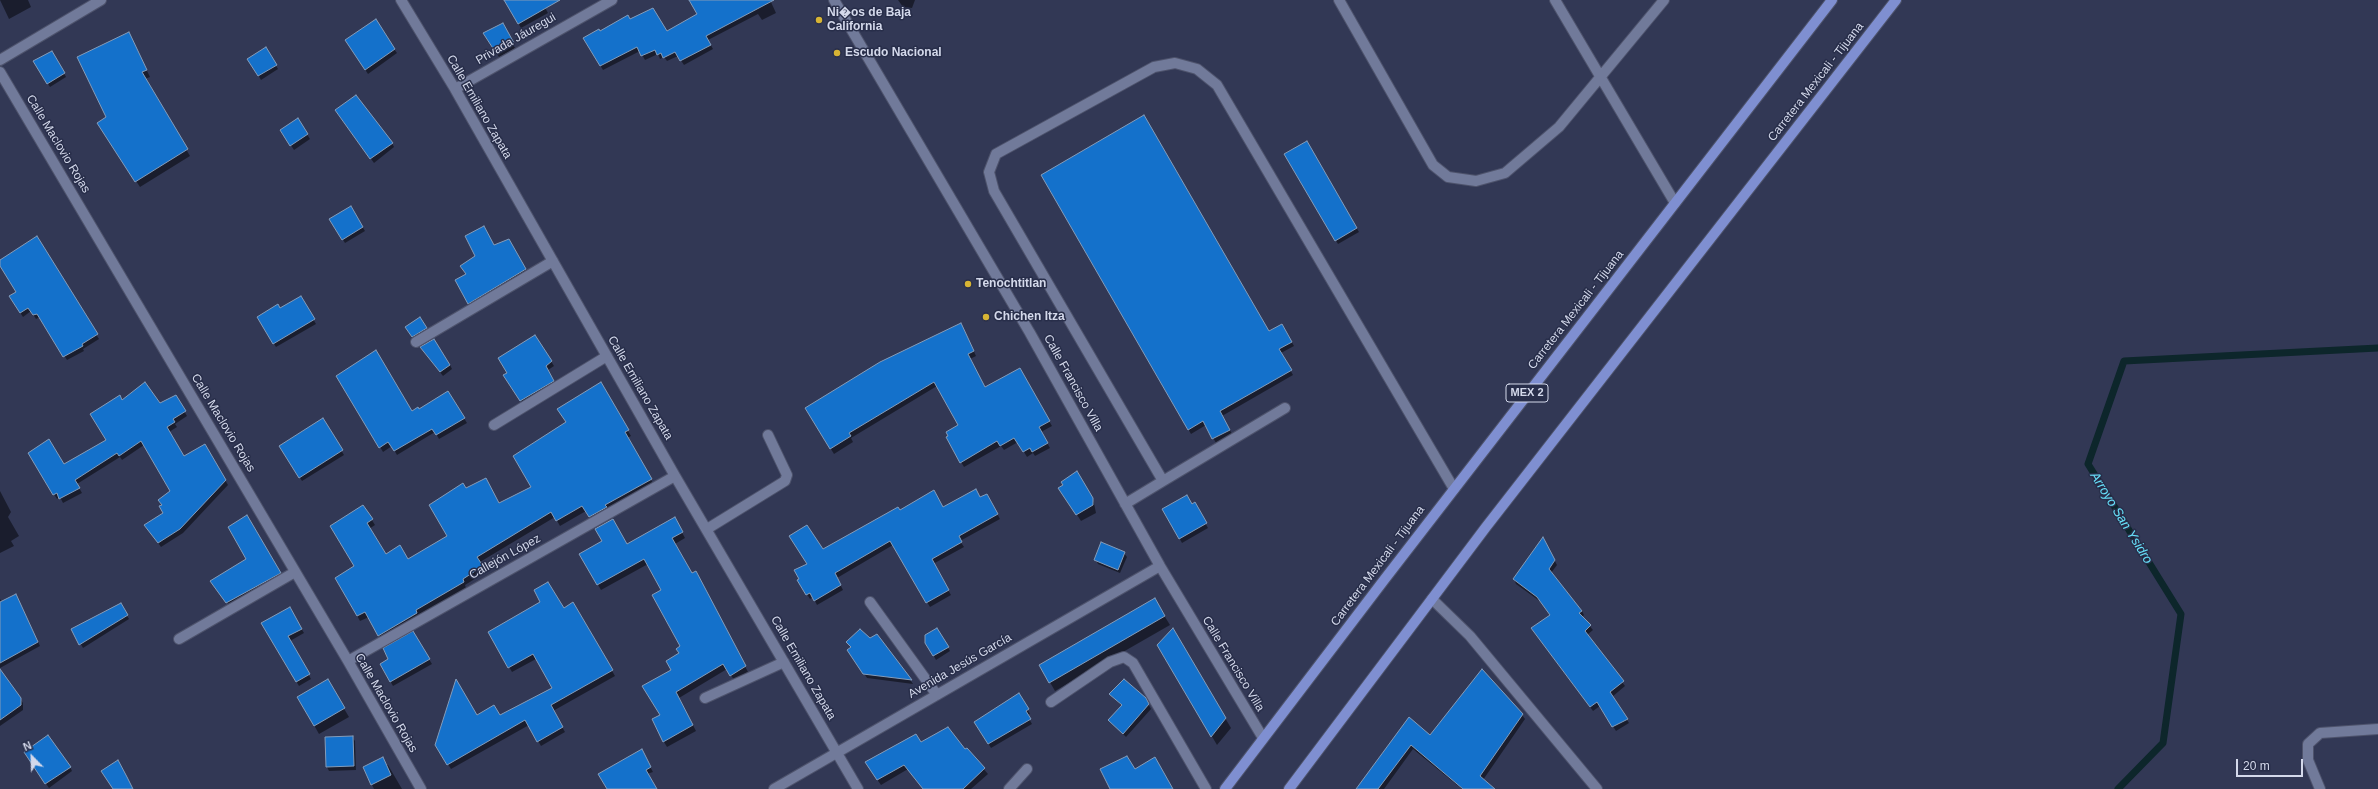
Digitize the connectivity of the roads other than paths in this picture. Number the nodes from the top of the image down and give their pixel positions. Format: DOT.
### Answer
graph roads {
  1 [pos="101,0"];
  2 [pos="400,0"];
  3 [pos="612,0"];
  4 [pos="834,0"];
  5 [pos="1339,0"];
  6 [pos="1555,0"];
  7 [pos="1664,0"];
  8 [pos="1832,0"];
  9 [pos="1896,0"];
  10 [pos="0,60"];
  11 [pos="0,72"];
  12 [pos="1600,78"];
  13 [pos="455,89"];
  14 [pos="1675,203"];
  15 [pos="553,261"];
  16 [pos="416,342"];
  17 [pos="607,356"];
  18 [pos="1285,408"];
  19 [pos="494,425"];
  20 [pos="768,435"];
  21 [pos="675,476"];
  22 [pos="1163,481"];
  23 [pos="1454,489"];
  24 [pos="1125,504"];
  25 [pos="706,529"];
  26 [pos="1160,566"];
  27 [pos="295,572"];
  28 [pos="1432,599"];
  29 [pos="870,602"];
  30 [pos="179,639"];
  31 [pos="348,661"];
  32 [pos="784,662"];
  33 [pos="937,695"];
  34 [pos="705,698"];
  35 [pos="1051,702"];
  36 [pos="2378,730"];
  37 [pos="1263,738"];
  38 [pos="837,753"];
  39 [pos="1027,769"];
  40 [pos="420,789"];
  41 [pos="774,789"];
  42 [pos="858,789"];
  43 [pos="1009,789"];
  44 [pos="1206,789"];
  45 [pos="1225,789"];
  46 [pos="1289,789"];
  47 [pos="1597,789"];
  48 [pos="2320,789"];
  1 -- 10 [label="street"];
  2 -- 13 [label="street, Calle Emiliano Zapata"];
  3 -- 13 [label="street, Privada Jáuregui"];
  4 -- 24 [label="street, Calle Francisco Villa"];
  5 -- 12 [label="street"];
  6 -- 12 [label="street"];
  7 -- 12 [label="street"];
  8 -- 14 [label="main road, Carretera Mexicali - Tijuana / MEX 2"];
  9 -- 28 [label="main road, Carretera Mexicali - Tijuana"];
  11 -- 27 [label="street, Calle Maclovio Rojas"];
  12 -- 14 [label="street"];
  13 -- 15 [label="street, Calle Emiliano Zapata"];
  14 -- 23 [label="main road, Carretera Mexicali - Tijuana / MEX 2"];
  15 -- 16 [label="street"];
  15 -- 17 [label="street, Calle Emiliano Zapata"];
  17 -- 19 [label="street"];
  17 -- 21 [label="street, Calle Emiliano Zapata"];
  18 -- 22 [label="street"];
  20 -- 25 [label="street"];
  21 -- 25 [label="street, Calle Emiliano Zapata"];
  21 -- 31 [label="street, Callejón López"];
  22 -- 23 [label="street"];
  22 -- 24 [label="street"];
  23 -- 37 [label="main road, Carretera Mexicali - Tijuana / MEX 2"];
  24 -- 26 [label="street, Calle Francisco Villa"];
  25 -- 32 [label="street, Calle Emiliano Zapata"];
  26 -- 33 [label="street, Avenida Jesús García"];
  26 -- 37 [label="street, Calle Francisco Villa"];
  27 -- 30 [label="street"];
  27 -- 31 [label="street, Calle Maclovio Rojas"];
  28 -- 46 [label="main road, Carretera Mexicali - Tijuana"];
  28 -- 47 [label="street"];
  29 -- 33 [label="street"];
  31 -- 40 [label="street, Calle Maclovio Rojas"];
  32 -- 34 [label="street"];
  32 -- 38 [label="street, Calle Emiliano Zapata"];
  33 -- 38 [label="street, Avenida Jesús García"];
  35 -- 44 [label="street"];
  36 -- 48 [label="street"];
  37 -- 45 [label="main road, Carretera Mexicali - Tijuana / MEX 2"];
  38 -- 41 [label="street, Avenida Jesús García"];
  38 -- 42 [label="street, Calle Emiliano Zapata"];
  39 -- 43 [label="street"];
}
